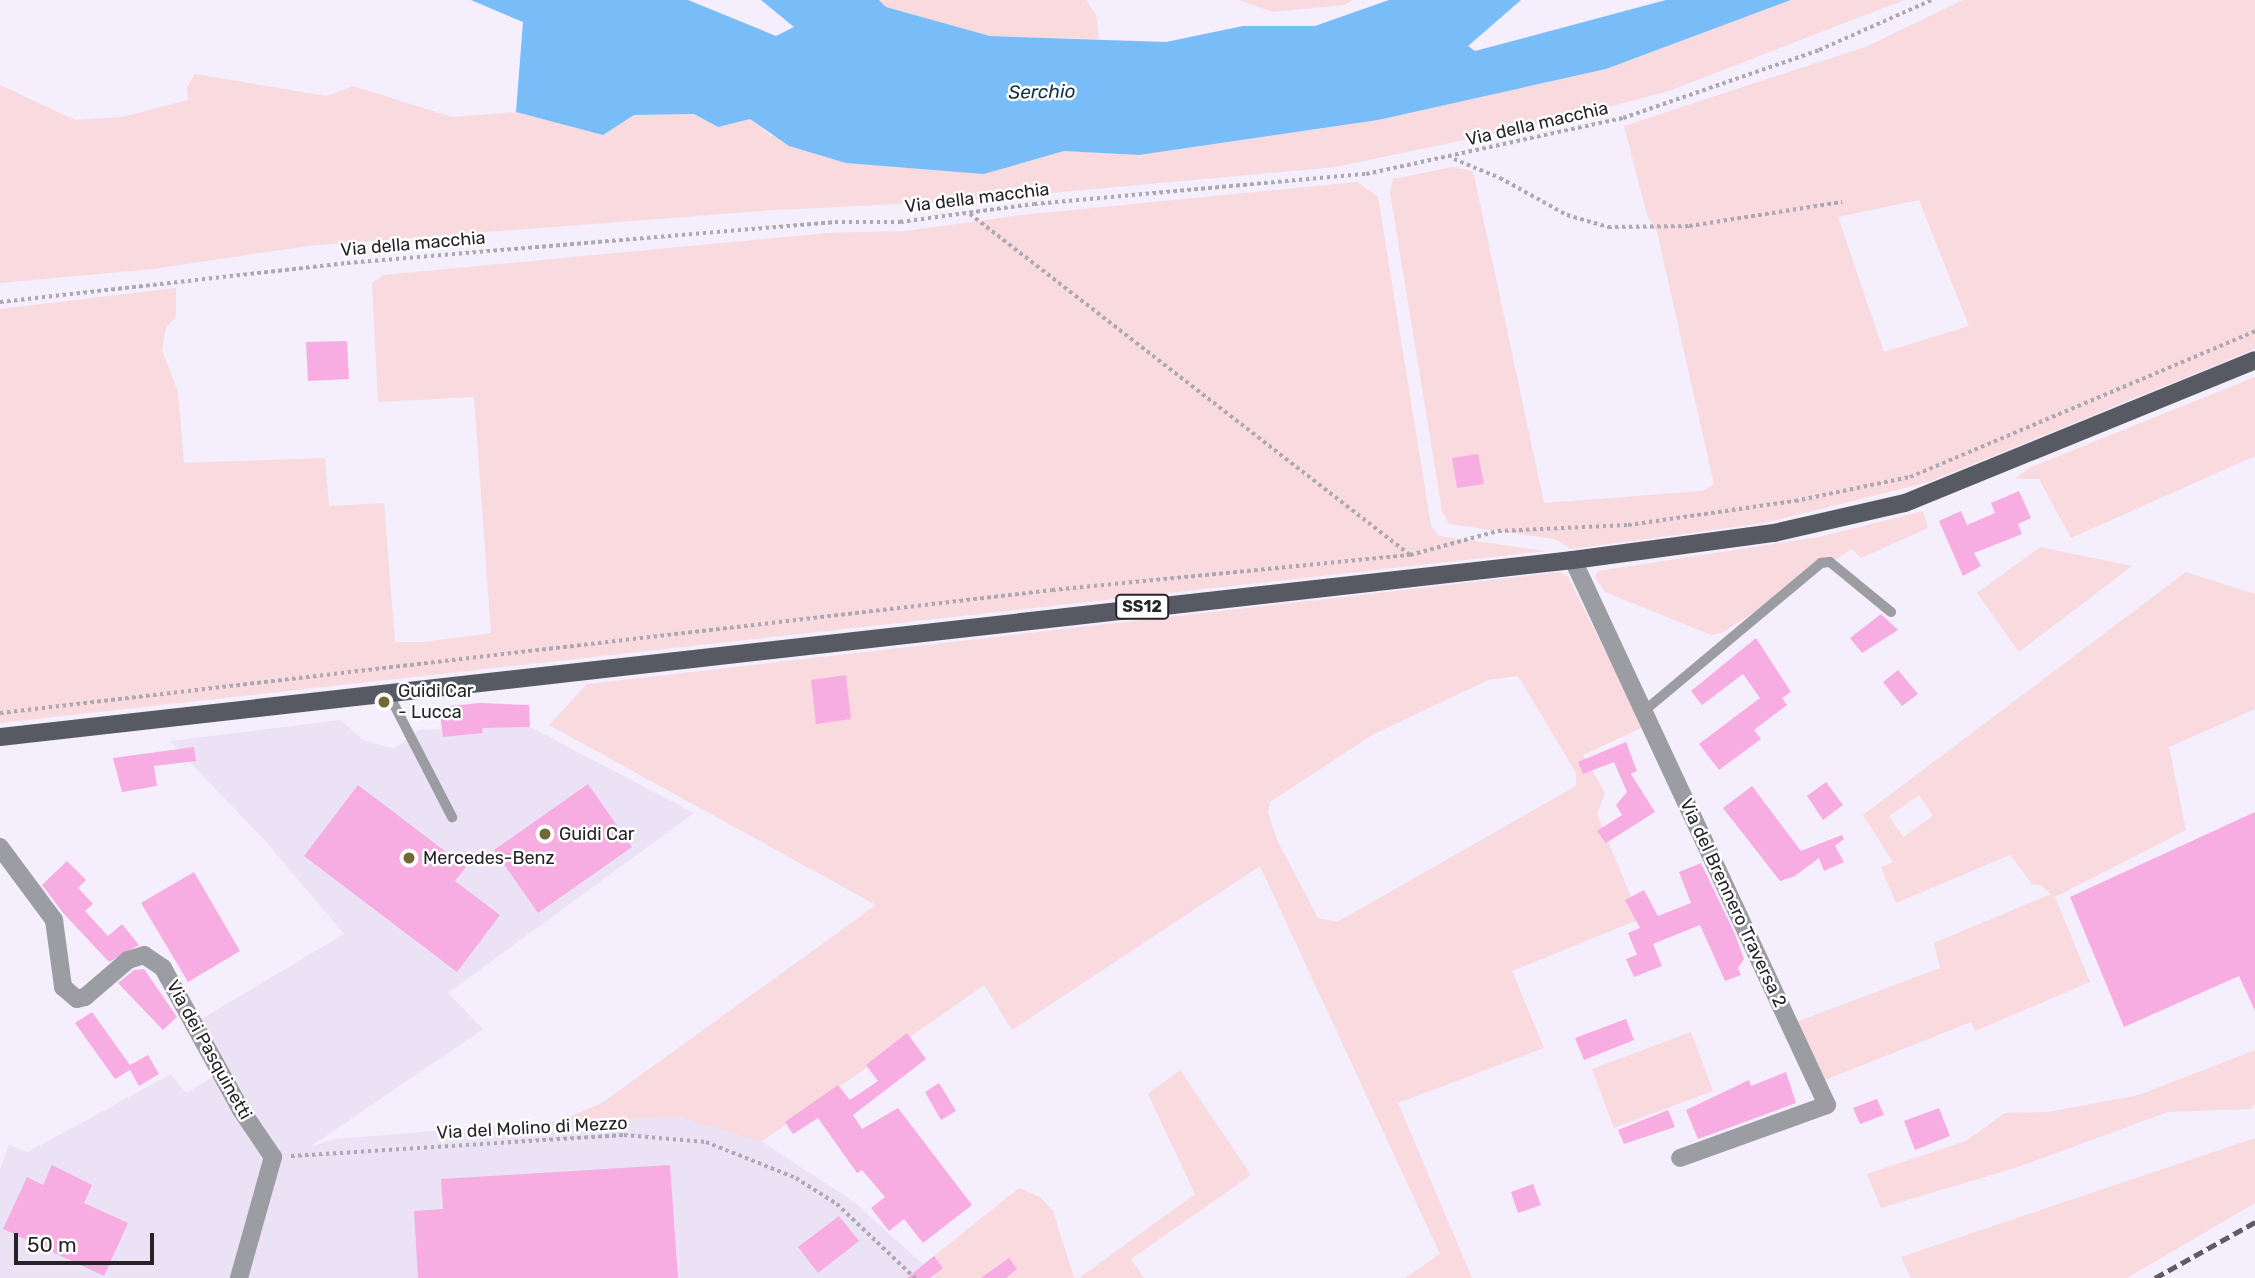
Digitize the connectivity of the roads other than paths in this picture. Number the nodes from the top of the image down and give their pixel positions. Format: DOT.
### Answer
graph roads {
  1 [pos="2255,360"];
  2 [pos="1573,560"];
  3 [pos="1891,612"];
  4 [pos="388,693"];
  5 [pos="1644,711"];
  6 [pos="0,737"];
  7 [pos="452,817"];
  8 [pos="0,847"];
  9 [pos="1680,1158"];
  10 [pos="239,1278"];
  1 -- 2 [label="main road, SS12"];
  2 -- 4 [label="main road, SS12"];
  2 -- 5 [label="street, Via del Brennero Traversa 2"];
  3 -- 5 [label="lane"];
  4 -- 6 [label="main road, SS12"];
  4 -- 7 [label="lane"];
  5 -- 9 [label="street, Via del Brennero Traversa 2"];
  8 -- 10 [label="street, Via dei Pasquinetti"];
}
